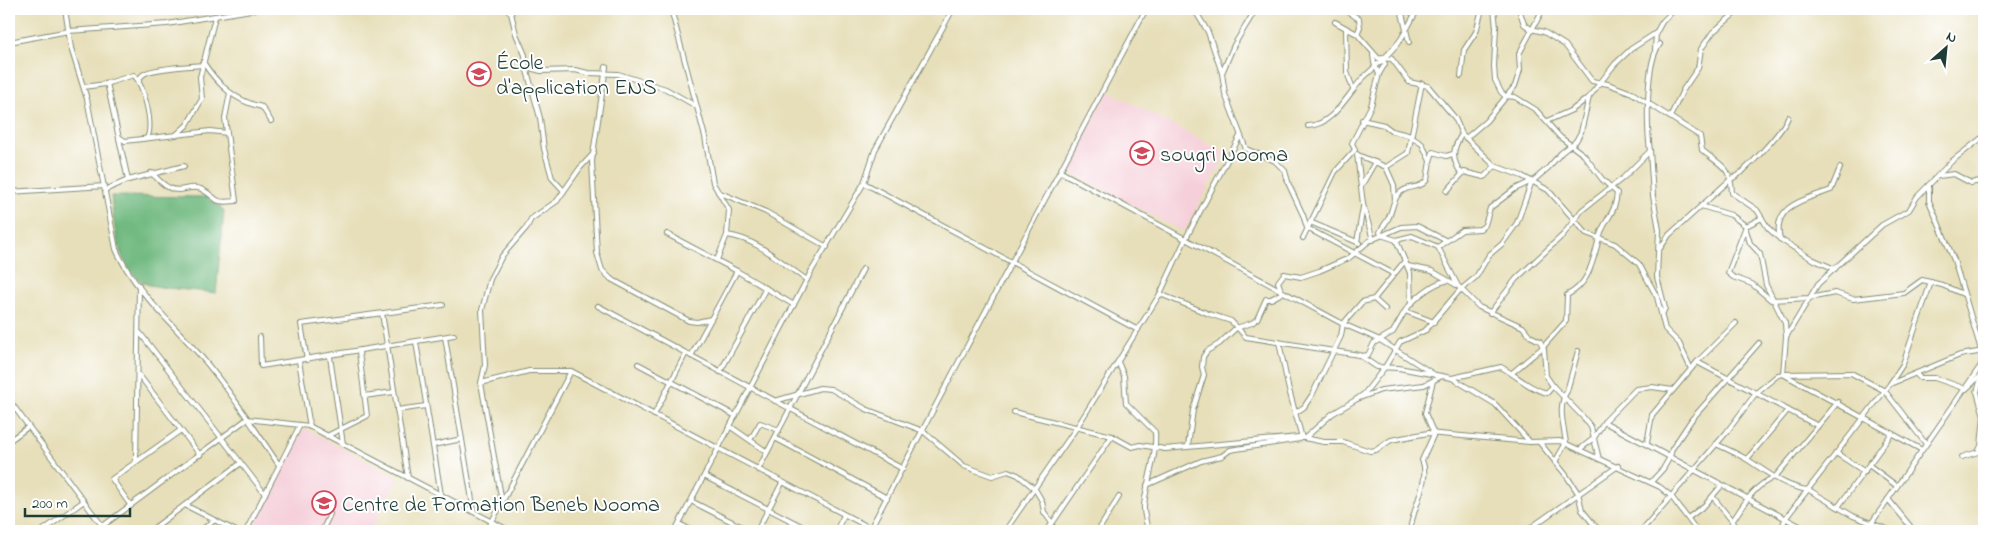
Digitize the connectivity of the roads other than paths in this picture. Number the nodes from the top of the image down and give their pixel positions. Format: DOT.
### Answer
graph roads {
  1 [pos="66,9"];
  2 [pos="257,9"];
  3 [pos="507,9"];
  4 [pos="671,9"];
  5 [pos="953,9"];
  6 [pos="1146,9"];
  7 [pos="1194,9"];
  8 [pos="1256,9"];
  9 [pos="1344,9"];
  10 [pos="1402,9"];
  11 [pos="1418,9"];
  12 [pos="1482,9"];
  13 [pos="1489,9"];
  14 [pos="1494,9"];
  15 [pos="1519,9"];
  16 [pos="1543,9"];
  17 [pos="1675,9"];
  18 [pos="1740,9"];
  19 [pos="1415,14"];
  20 [pos="1495,14"];
  21 [pos="215,17"];
  22 [pos="1335,22"];
  23 [pos="1346,29"];
  24 [pos="1407,29"];
  25 [pos="1531,29"];
  26 [pos="69,31"];
  27 [pos="1656,33"];
  28 [pos="1357,34"];
  29 [pos="9,42"];
  30 [pos="1409,42"];
  31 [pos="1660,44"];
  32 [pos="1655,50"];
  33 [pos="1372,52"];
  34 [pos="1383,60"];
  35 [pos="203,64"];
  36 [pos="526,67"];
  37 [pos="606,67"];
  38 [pos="1375,67"];
  39 [pos="1222,72"];
  40 [pos="605,73"];
  41 [pos="1379,74"];
  42 [pos="1461,76"];
  43 [pos="139,80"];
  44 [pos="108,83"];
  45 [pos="1422,83"];
  46 [pos="1600,84"];
  47 [pos="84,87"];
  48 [pos="1354,89"];
  49 [pos="230,94"];
  50 [pos="1505,96"];
  51 [pos="1589,97"];
  52 [pos="1648,103"];
  53 [pos="696,106"];
  54 [pos="1670,117"];
  55 [pos="1788,117"];
  56 [pos="1362,120"];
  57 [pos="271,121"];
  58 [pos="1546,121"];
  59 [pos="1308,126"];
  60 [pos="227,133"];
  61 [pos="177,134"];
  62 [pos="1462,134"];
  63 [pos="1240,136"];
  64 [pos="1984,136"];
  65 [pos="119,137"];
  66 [pos="1411,137"];
  67 [pos="147,138"];
  68 [pos="1466,138"];
  69 [pos="1571,145"];
  70 [pos="1355,150"];
  71 [pos="1650,151"];
  72 [pos="594,153"];
  73 [pos="1454,154"];
  74 [pos="1358,155"];
  75 [pos="1430,161"];
  76 [pos="1375,162"];
  77 [pos="184,166"];
  78 [pos="1495,166"];
  79 [pos="1386,167"];
  80 [pos="1840,168"];
  81 [pos="1061,172"];
  82 [pos="151,173"];
  83 [pos="1462,174"];
  84 [pos="1939,176"];
  85 [pos="1731,179"];
  86 [pos="128,180"];
  87 [pos="1984,180"];
  88 [pos="1532,181"];
  89 [pos="864,183"];
  90 [pos="1362,185"];
  91 [pos="1929,186"];
  92 [pos="1610,187"];
  93 [pos="105,188"];
  94 [pos="1447,190"];
  95 [pos="9,192"];
  96 [pos="564,192"];
  97 [pos="718,192"];
  98 [pos="1395,200"];
  99 [pos="1701,206"];
  100 [pos="1364,207"];
  101 [pos="1762,218"];
  102 [pos="1576,221"];
  103 [pos="1310,222"];
  104 [pos="1746,226"];
  105 [pos="1307,228"];
  106 [pos="667,234"];
  107 [pos="727,235"];
  108 [pos="1383,236"];
  109 [pos="1186,238"];
  110 [pos="1303,238"];
  111 [pos="1599,239"];
  112 [pos="1780,239"];
  113 [pos="1373,240"];
  114 [pos="1396,240"];
  115 [pos="1446,240"];
  116 [pos="1357,242"];
  117 [pos="827,247"];
  118 [pos="1362,247"];
  119 [pos="1438,247"];
  120 [pos="1659,250"];
  121 [pos="1353,253"];
  122 [pos="717,260"];
  123 [pos="1013,262"];
  124 [pos="1406,264"];
  125 [pos="863,269"];
  126 [pos="1835,269"];
  127 [pos="737,271"];
  128 [pos="1394,274"];
  129 [pos="807,280"];
  130 [pos="1446,280"];
  131 [pos="1931,282"];
  132 [pos="139,285"];
  133 [pos="766,288"];
  134 [pos="1460,288"];
  135 [pos="1282,291"];
  136 [pos="1160,294"];
  137 [pos="1963,294"];
  138 [pos="1809,298"];
  139 [pos="1374,299"];
  140 [pos="1771,300"];
  141 [pos="1411,304"];
  142 [pos="443,305"];
  143 [pos="794,305"];
  144 [pos="598,306"];
  145 [pos="1385,309"];
  146 [pos="1405,312"];
  147 [pos="382,313"];
  148 [pos="1490,313"];
  149 [pos="1662,315"];
  150 [pos="711,320"];
  151 [pos="1434,322"];
  152 [pos="1736,323"];
  153 [pos="1343,324"];
  154 [pos="1238,328"];
  155 [pos="1138,330"];
  156 [pos="140,333"];
  157 [pos="260,336"];
  158 [pos="454,336"];
  159 [pos="445,337"];
  160 [pos="1786,337"];
  161 [pos="1380,340"];
  162 [pos="416,342"];
  163 [pos="1279,342"];
  164 [pos="1759,343"];
  165 [pos="387,347"];
  166 [pos="1543,347"];
  167 [pos="1982,350"];
  168 [pos="1332,351"];
  169 [pos="1395,351"];
  170 [pos="1578,351"];
  171 [pos="359,352"];
  172 [pos="686,353"];
  173 [pos="1359,355"];
  174 [pos="330,356"];
  175 [pos="691,356"];
  176 [pos="308,360"];
  177 [pos="299,361"];
  178 [pos="1118,362"];
  179 [pos="1696,362"];
  180 [pos="1983,363"];
  181 [pos="638,364"];
  182 [pos="1385,367"];
  183 [pos="1691,369"];
  184 [pos="571,371"];
  185 [pos="720,372"];
  186 [pos="1512,373"];
  187 [pos="138,374"];
  188 [pos="1783,374"];
  189 [pos="1982,374"];
  190 [pos="1435,375"];
  191 [pos="1917,375"];
  192 [pos="1442,376"];
  193 [pos="1452,378"];
  194 [pos="1728,379"];
  195 [pos="1433,381"];
  196 [pos="672,382"];
  197 [pos="481,383"];
  198 [pos="1890,384"];
  199 [pos="1553,386"];
  200 [pos="751,388"];
  201 [pos="1963,389"];
  202 [pos="1673,390"];
  203 [pos="1885,391"];
  204 [pos="394,392"];
  205 [pos="798,393"];
  206 [pos="1756,393"];
  207 [pos="364,396"];
  208 [pos="1564,396"];
  209 [pos="1356,399"];
  210 [pos="9,400"];
  211 [pos="774,401"];
  212 [pos="1838,402"];
  213 [pos="426,406"];
  214 [pos="790,409"];
  215 [pos="397,410"];
  216 [pos="1788,410"];
  217 [pos="1014,412"];
  218 [pos="1295,413"];
  219 [pos="654,415"];
  220 [pos="736,416"];
  221 [pos="1863,417"];
  222 [pos="247,419"];
  223 [pos="1604,422"];
  224 [pos="300,425"];
  225 [pos="1818,426"];
  226 [pos="28,427"];
  227 [pos="310,427"];
  228 [pos="731,427"];
  229 [pos="1077,427"];
  230 [pos="181,430"];
  231 [pos="341,430"];
  232 [pos="779,430"];
  233 [pos="923,431"];
  234 [pos="1892,433"];
  235 [pos="1434,434"];
  236 [pos="327,436"];
  237 [pos="1112,436"];
  238 [pos="774,438"];
  239 [pos="1303,438"];
  240 [pos="1594,438"];
  241 [pos="222,439"];
  242 [pos="462,439"];
  243 [pos="750,440"];
  244 [pos="9,441"];
  245 [pos="1530,442"];
  246 [pos="1539,443"];
  247 [pos="1566,443"];
  248 [pos="1647,443"];
  249 [pos="343,444"];
  250 [pos="1716,444"];
  251 [pos="1926,444"];
  252 [pos="433,445"];
  253 [pos="1188,446"];
  254 [pos="1156,447"];
  255 [pos="1983,448"];
  256 [pos="719,450"];
  257 [pos="1579,450"];
  258 [pos="1922,450"];
  259 [pos="767,452"];
  260 [pos="1836,453"];
  261 [pos="200,454"];
  262 [pos="1670,457"];
  263 [pos="1962,457"];
  264 [pos="1599,459"];
  265 [pos="1748,459"];
  266 [pos="136,462"];
  267 [pos="1556,462"];
  268 [pos="241,463"];
  269 [pos="279,466"];
  270 [pos="1618,466"];
  271 [pos="1870,466"];
  272 [pos="903,469"];
  273 [pos="1692,469"];
  274 [pos="758,470"];
  275 [pos="1865,472"];
  276 [pos="704,476"];
  277 [pos="1775,477"];
  278 [pos="408,478"];
  279 [pos="782,482"];
  280 [pos="1651,482"];
  281 [pos="1722,485"];
  282 [pos="1147,486"];
  283 [pos="1897,486"];
  284 [pos="1034,489"];
  285 [pos="1809,490"];
  286 [pos="1578,493"];
  287 [pos="265,494"];
  288 [pos="441,495"];
  289 [pos="1671,496"];
  290 [pos="1713,497"];
  291 [pos="887,498"];
  292 [pos="1118,498"];
  293 [pos="1748,499"];
  294 [pos="1888,499"];
  295 [pos="84,501"];
  296 [pos="691,501"];
  297 [pos="502,502"];
  298 [pos="185,505"];
  299 [pos="131,506"];
  300 [pos="1838,507"];
  301 [pos="768,509"];
  302 [pos="474,513"];
  303 [pos="330,514"];
  304 [pos="844,515"];
  305 [pos="1688,518"];
  306 [pos="1785,519"];
  307 [pos="215,520"];
  308 [pos="492,522"];
  309 [pos="1732,522"];
  310 [pos="1052,523"];
  311 [pos="679,524"];
  312 [pos="1871,524"];
  313 [pos="1735,526"];
  314 [pos="102,527"];
  315 [pos="870,530"];
  316 [pos="1099,530"];
  317 [pos="42,531"];
  318 [pos="96,531"];
  319 [pos="106,531"];
  320 [pos="150,531"];
  321 [pos="200,531"];
  322 [pos="236,531"];
  323 [pos="246,531"];
  324 [pos="322,531"];
  325 [pos="487,531"];
  326 [pos="510,531"];
  327 [pos="675,531"];
  328 [pos="693,531"];
  329 [pos="750,531"];
  330 [pos="756,531"];
  331 [pos="811,531"];
  332 [pos="836,531"];
  333 [pos="876,531"];
  334 [pos="1005,531"];
  335 [pos="1047,531"];
  336 [pos="1093,531"];
  337 [pos="1147,531"];
  338 [pos="1410,531"];
  339 [pos="1526,531"];
  340 [pos="1599,531"];
  341 [pos="1641,531"];
  342 [pos="1697,531"];
  343 [pos="1730,531"];
  344 [pos="1740,531"];
  345 [pos="1781,531"];
  346 [pos="1809,531"];
  347 [pos="1866,531"];
  348 [pos="1892,531"];
  349 [pos="1911,531"];
  1 -- 26 [label="street"];
  2 -- 21 [label="street"];
  3 -- 36 [label="street"];
  4 -- 53 [label="street"];
  5 -- 89 [label="street"];
  6 -- 81 [label="street"];
  7 -- 39 [label="street"];
  8 -- 39 [label="street"];
  9 -- 28 [label="street"];
  10 -- 19 [label="street"];
  10 -- 24 [label="street"];
  11 -- 19 [label="street"];
  12 -- 42 [label="street"];
  13 -- 20 [label="street"];
  14 -- 20 [label="street"];
  15 -- 25 [label="street"];
  16 -- 25 [label="street"];
  17 -- 27 [label="street"];
  18 -- 54 [label="street"];
  19 -- 24 [label="street"];
  20 -- 50 [label="street"];
  21 -- 26 [label="street"];
  21 -- 35 [label="street"];
  22 -- 23 [label="street"];
  23 -- 28 [label="street"];
  23 -- 48 [label="street"];
  24 -- 30 [label="street"];
  24 -- 34 [label="street"];
  25 -- 46 [label="street"];
  25 -- 50 [label="street"];
  26 -- 29 [label="street"];
  26 -- 47 [label="street"];
  27 -- 32 [label="street"];
  27 -- 46 [label="street"];
  28 -- 33 [label="street"];
  31 -- 32 [label="street"];
  32 -- 52 [label="street"];
  33 -- 34 [label="street"];
  33 -- 38 [label="street"];
  34 -- 38 [label="street"];
  34 -- 41 [label="street"];
  34 -- 45 [label="street"];
  35 -- 43 [label="street"];
  35 -- 49 [label="street"];
  35 -- 61 [label="street"];
  36 -- 40 [label="street"];
  36 -- 96 [label="street"];
  37 -- 40 [label="street"];
  38 -- 41 [label="street"];
  38 -- 48 [label="street"];
  39 -- 63 [label="street"];
  40 -- 53 [label="street"];
  40 -- 72 [label="street"];
  41 -- 56 [label="street"];
  43 -- 44 [label="street"];
  43 -- 67 [label="street"];
  44 -- 47 [label="street"];
  44 -- 65 [label="street"];
  45 -- 62 [label="street"];
  45 -- 66 [label="street"];
  46 -- 51 [label="street"];
  46 -- 52 [label="street"];
  47 -- 93 [label="street"];
  48 -- 59 [label="street"];
  49 -- 57 [label="street"];
  49 -- 60 [label="street"];
  50 -- 58 [label="street"];
  50 -- 68 [label="street"];
  51 -- 58 [label="street"];
  51 -- 69 [label="street"];
  52 -- 54 [label="street"];
  52 -- 71 [label="street"];
  53 -- 97 [label="street"];
  54 -- 85 [label="street"];
  55 -- 85 [label="street"];
  56 -- 66 [label="street"];
  56 -- 70 [label="street"];
  58 -- 69 [label="street"];
  60 -- 61 [label="street"];
  60 -- 82 [label="street"];
  61 -- 67 [label="street"];
  62 -- 68 [label="street"];
  62 -- 73 [label="street"];
  63 -- 105 [label="street"];
  63 -- 109 [label="street"];
  64 -- 84 [label="street"];
  65 -- 67 [label="street"];
  65 -- 86 [label="street"];
  66 -- 75 [label="street"];
  66 -- 79 [label="street"];
  68 -- 78 [label="street"];
  69 -- 88 [label="street"];
  69 -- 92 [label="street"];
  70 -- 74 [label="street"];
  70 -- 103 [label="street"];
  71 -- 92 [label="street"];
  71 -- 120 [label="street"];
  72 -- 96 [label="street"];
  72 -- 150 [label="street"];
  73 -- 75 [label="street"];
  73 -- 83 [label="street"];
  74 -- 76 [label="street"];
  74 -- 90 [label="street"];
  75 -- 98 [label="street"];
  76 -- 79 [label="street"];
  76 -- 90 [label="street"];
  77 -- 82 [label="street"];
  78 -- 83 [label="street"];
  78 -- 88 [label="street"];
  79 -- 98 [label="street"];
  80 -- 112 [label="street"];
  81 -- 109 [label="street"];
  81 -- 123 [label="street"];
  82 -- 86 [label="street"];
  83 -- 94 [label="street"];
  84 -- 87 [label="street"];
  84 -- 91 [label="street"];
  85 -- 99 [label="street"];
  85 -- 101 [label="street"];
  86 -- 93 [label="street"];
  88 -- 102 [label="street"];
  88 -- 115 [label="street"];
  88 -- 134 [label="street"];
  89 -- 117 [label="street"];
  89 -- 123 [label="street"];
  90 -- 100 [label="street"];
  91 -- 126 [label="street"];
  91 -- 137 [label="street"];
  92 -- 102 [label="street"];
  92 -- 111 [label="street"];
  93 -- 95 [label="street"];
  93 -- 132 [label="street"];
  96 -- 197 [label="street"];
  97 -- 107 [label="street"];
  97 -- 117 [label="street"];
  98 -- 108 [label="street"];
  99 -- 104 [label="street"];
  99 -- 120 [label="street"];
  100 -- 113 [label="street"];
  100 -- 116 [label="street"];
  101 -- 104 [label="street"];
  101 -- 112 [label="street"];
  102 -- 111 [label="street"];
  102 -- 148 [label="street"];
  103 -- 105 [label="street"];
  103 -- 116 [label="street"];
  104 -- 140 [label="street"];
  104 -- 140 [label="street"];
  105 -- 110 [label="street"];
  105 -- 121 [label="street"];
  106 -- 122 [label="street"];
  107 -- 122 [label="street"];
  107 -- 129 [label="street"];
  108 -- 113 [label="street"];
  108 -- 114 [label="street"];
  108 -- 115 [label="street"];
  109 -- 135 [label="street"];
  109 -- 136 [label="street"];
  111 -- 149 [label="street"];
  111 -- 166 [label="street"];
  112 -- 126 [label="street"];
  113 -- 118 [label="street"];
  114 -- 119 [label="street"];
  114 -- 124 [label="street"];
  115 -- 119 [label="street"];
  116 -- 118 [label="street"];
  117 -- 129 [label="street"];
  118 -- 121 [label="street"];
  119 -- 134 [label="street"];
  120 -- 149 [label="street"];
  121 -- 128 [label="street"];
  121 -- 135 [label="street"];
  122 -- 127 [label="street"];
  123 -- 155 [label="street"];
  123 -- 233 [label="street"];
  124 -- 128 [label="street"];
  124 -- 130 [label="street"];
  124 -- 141 [label="street"];
  125 -- 205 [label="street"];
  126 -- 138 [label="street"];
  127 -- 133 [label="street"];
  127 -- 150 [label="street"];
  128 -- 139 [label="street"];
  129 -- 143 [label="street"];
  130 -- 134 [label="street"];
  130 -- 141 [label="street"];
  131 -- 137 [label="street"];
  131 -- 138 [label="street"];
  131 -- 198 [label="street"];
  132 -- 156 [label="street"];
  132 -- 222 [label="street"];
  133 -- 143 [label="street"];
  133 -- 185 [label="street"];
  134 -- 148 [label="street"];
  134 -- 151 [label="street"];
  135 -- 153 [label="street"];
  135 -- 154 [label="street"];
  136 -- 154 [label="street"];
  136 -- 155 [label="street"];
  137 -- 167 [label="street"];
  138 -- 140 [label="street"];
  138 -- 160 [label="street"];
  139 -- 145 [label="street"];
  139 -- 153 [label="street"];
  140 -- 160 [label="street"];
  141 -- 146 [label="street"];
  142 -- 147 [label="street"];
  143 -- 200 [label="street"];
  144 -- 172 [label="street"];
  146 -- 151 [label="street"];
  146 -- 161 [label="street"];
  147 -- 165 [label="street"];
  147 -- 176 [label="street"];
  148 -- 166 [label="street"];
  149 -- 183 [label="street"];
  150 -- 175 [label="street"];
  151 -- 169 [label="street"];
  152 -- 179 [label="street"];
  153 -- 161 [label="street"];
  153 -- 168 [label="street"];
  154 -- 163 [label="street"];
  154 -- 253 [label="street"];
  155 -- 178 [label="street"];
  156 -- 187 [label="street"];
  156 -- 241 [label="street"];
  157 -- 177 [label="street"];
  158 -- 159 [label="street"];
  159 -- 162 [label="street"];
  159 -- 242 [label="street"];
  160 -- 188 [label="street"];
  161 -- 169 [label="street"];
  161 -- 173 [label="street"];
  162 -- 165 [label="street"];
  162 -- 213 [label="street"];
  163 -- 168 [label="street"];
  163 -- 218 [label="street"];
  164 -- 194 [label="street"];
  165 -- 171 [label="street"];
  165 -- 204 [label="street"];
  166 -- 186 [label="street"];
  166 -- 199 [label="street"];
  167 -- 191 [label="street"];
  168 -- 173 [label="street"];
  168 -- 218 [label="street"];
  169 -- 182 [label="street"];
  169 -- 190 [label="street"];
  170 -- 208 [label="street"];
  171 -- 174 [label="street"];
  171 -- 207 [label="street"];
  172 -- 175 [label="street"];
  172 -- 196 [label="street"];
  173 -- 182 [label="street"];
  174 -- 176 [label="street"];
  174 -- 231 [label="street"];
  175 -- 185 [label="street"];
  176 -- 177 [label="street"];
  177 -- 227 [label="street"];
  178 -- 229 [label="street"];
  178 -- 254 [label="street"];
  179 -- 183 [label="street"];
  179 -- 194 [label="street"];
  180 -- 189 [label="street"];
  180 -- 201 [label="street"];
  181 -- 196 [label="street"];
  182 -- 190 [label="street"];
  182 -- 209 [label="street"];
  183 -- 202 [label="street"];
  184 -- 197 [label="street"];
  184 -- 219 [label="street"];
  184 -- 297 [label="street"];
  185 -- 200 [label="street"];
  186 -- 193 [label="street"];
  186 -- 199 [label="street"];
  187 -- 230 [label="street"];
  187 -- 266 [label="street"];
  188 -- 203 [label="street"];
  188 -- 206 [label="street"];
  188 -- 212 [label="street"];
  189 -- 201 [label="street"];
  189 -- 255 [label="street"];
  190 -- 192 [label="street"];
  191 -- 198 [label="street"];
  191 -- 201 [label="street"];
  192 -- 193 [label="street"];
  192 -- 195 [label="street"];
  193 -- 245 [label="street"];
  194 -- 206 [label="street"];
  194 -- 262 [label="street"];
  195 -- 209 [label="street"];
  195 -- 235 [label="street"];
  196 -- 219 [label="street"];
  196 -- 220 [label="street"];
  197 -- 297 [label="street"];
  198 -- 203 [label="street"];
  199 -- 208 [label="street"];
  200 -- 211 [label="street"];
  200 -- 220 [label="street"];
  201 -- 251 [label="street"];
  202 -- 223 [label="street"];
  202 -- 248 [label="street"];
  203 -- 221 [label="street"];
  203 -- 251 [label="street"];
  204 -- 207 [label="street"];
  204 -- 215 [label="street"];
  205 -- 211 [label="street"];
  205 -- 214 [label="street"];
  205 -- 233 [label="street"];
  206 -- 216 [label="street"];
  206 -- 250 [label="street"];
  207 -- 231 [label="street"];
  208 -- 240 [label="street"];
  208 -- 247 [label="street"];
  209 -- 239 [label="street"];
  210 -- 226 [label="street"];
  211 -- 214 [label="street"];
  212 -- 221 [label="street"];
  212 -- 225 [label="street"];
  213 -- 215 [label="street"];
  213 -- 252 [label="street"];
  214 -- 232 [label="street"];
  214 -- 272 [label="street"];
  215 -- 278 [label="street"];
  216 -- 225 [label="street"];
  216 -- 265 [label="street"];
  217 -- 229 [label="street"];
  218 -- 239 [label="street"];
  219 -- 256 [label="street"];
  220 -- 228 [label="street"];
  221 -- 234 [label="street"];
  221 -- 260 [label="street"];
  222 -- 224 [label="street"];
  222 -- 241 [label="street"];
  222 -- 269 [label="street"];
  223 -- 240 [label="street"];
  223 -- 248 [label="street"];
  224 -- 227 [label="street"];
  224 -- 269 [label="street"];
  225 -- 277 [label="street"];
  226 -- 244 [label="street"];
  226 -- 295 [label="street"];
  227 -- 236 [label="street"];
  228 -- 243 [label="street"];
  228 -- 256 [label="street"];
  229 -- 237 [label="street"];
  229 -- 284 [label="street"];
  230 -- 261 [label="street"];
  230 -- 266 [label="street"];
  231 -- 236 [label="street"];
  231 -- 249 [label="street"];
  232 -- 238 [label="street"];
  232 -- 243 [label="street"];
  233 -- 272 [label="street"];
  233 -- 284 [label="street"];
  234 -- 258 [label="street"];
  234 -- 271 [label="street"];
  235 -- 239 [label="street"];
  235 -- 245 [label="street"];
  235 -- 338 [label="street"];
  236 -- 249 [label="street"];
  237 -- 254 [label="street"];
  237 -- 310 [label="street"];
  238 -- 259 [label="street"];
  238 -- 291 [label="street"];
  239 -- 253 [label="street"];
  239 -- 282 [label="street"];
  240 -- 257 [label="street"];
  240 -- 264 [label="street"];
  241 -- 261 [label="street"];
  241 -- 268 [label="street"];
  242 -- 252 [label="street"];
  242 -- 302 [label="street"];
  243 -- 259 [label="street"];
  245 -- 246 [label="street"];
  246 -- 247 [label="street"];
  246 -- 267 [label="street"];
  247 -- 257 [label="street"];
  247 -- 267 [label="street"];
  248 -- 262 [label="street"];
  249 -- 278 [label="street"];
  250 -- 265 [label="street"];
  250 -- 273 [label="street"];
  251 -- 258 [label="street"];
  252 -- 288 [label="street"];
  253 -- 254 [label="street"];
  254 -- 282 [label="street"];
  255 -- 263 [label="street"];
  256 -- 274 [label="street"];
  256 -- 276 [label="street"];
  257 -- 264 [label="street"];
  258 -- 283 [label="street"];
  259 -- 274 [label="street"];
  260 -- 275 [label="street"];
  260 -- 285 [label="street"];
  261 -- 299 [label="street"];
  262 -- 273 [label="street"];
  262 -- 280 [label="street"];
  264 -- 270 [label="street"];
  265 -- 277 [label="street"];
  266 -- 299 [label="street"];
  267 -- 286 [label="street"];
  268 -- 287 [label="street"];
  268 -- 298 [label="street"];
  269 -- 287 [label="street"];
  270 -- 280 [label="street"];
  270 -- 286 [label="street"];
  271 -- 275 [label="street"];
  271 -- 283 [label="street"];
  272 -- 291 [label="street"];
  273 -- 281 [label="street"];
  273 -- 289 [label="street"];
  274 -- 279 [label="street"];
  275 -- 300 [label="street"];
  276 -- 296 [label="street"];
  276 -- 301 [label="street"];
  277 -- 285 [label="street"];
  277 -- 293 [label="street"];
  278 -- 288 [label="street"];
  279 -- 301 [label="street"];
  279 -- 304 [label="street"];
  280 -- 289 [label="street"];
  281 -- 290 [label="street"];
  281 -- 293 [label="street"];
  282 -- 337 [label="street"];
  283 -- 294 [label="street"];
  284 -- 310 [label="street"];
  284 -- 334 [label="street"];
  285 -- 300 [label="street"];
  285 -- 306 [label="street"];
  286 -- 339 [label="street"];
  286 -- 340 [label="street"];
  287 -- 323 [label="street"];
  288 -- 302 [label="street"];
  289 -- 305 [label="street"];
  289 -- 341 [label="street"];
  290 -- 305 [label="street"];
  290 -- 309 [label="street"];
  291 -- 315 [label="street"];
  292 -- 316 [label="street"];
  293 -- 306 [label="street"];
  293 -- 309 [label="street"];
  294 -- 312 [label="street"];
  294 -- 349 [label="street"];
  295 -- 314 [label="street"];
  295 -- 317 [label="street"];
  296 -- 311 [label="street"];
  296 -- 329 [label="street"];
  297 -- 308 [label="street"];
  298 -- 307 [label="street"];
  298 -- 320 [label="street"];
  299 -- 314 [label="street"];
  300 -- 312 [label="street"];
  301 -- 330 [label="street"];
  301 -- 331 [label="street"];
  302 -- 308 [label="street"];
  303 -- 324 [label="street"];
  304 -- 315 [label="street"];
  304 -- 332 [label="street"];
  305 -- 342 [label="street"];
  306 -- 345 [label="street"];
  306 -- 346 [label="street"];
  307 -- 321 [label="street"];
  307 -- 322 [label="street"];
  308 -- 325 [label="street"];
  308 -- 326 [label="street"];
  309 -- 313 [label="street"];
  310 -- 335 [label="street"];
  311 -- 327 [label="street"];
  311 -- 328 [label="street"];
  312 -- 347 [label="street"];
  312 -- 348 [label="street"];
  313 -- 343 [label="street"];
  313 -- 344 [label="street"];
  314 -- 318 [label="street"];
  314 -- 319 [label="street"];
  315 -- 333 [label="street"];
  316 -- 336 [label="street"];
}
